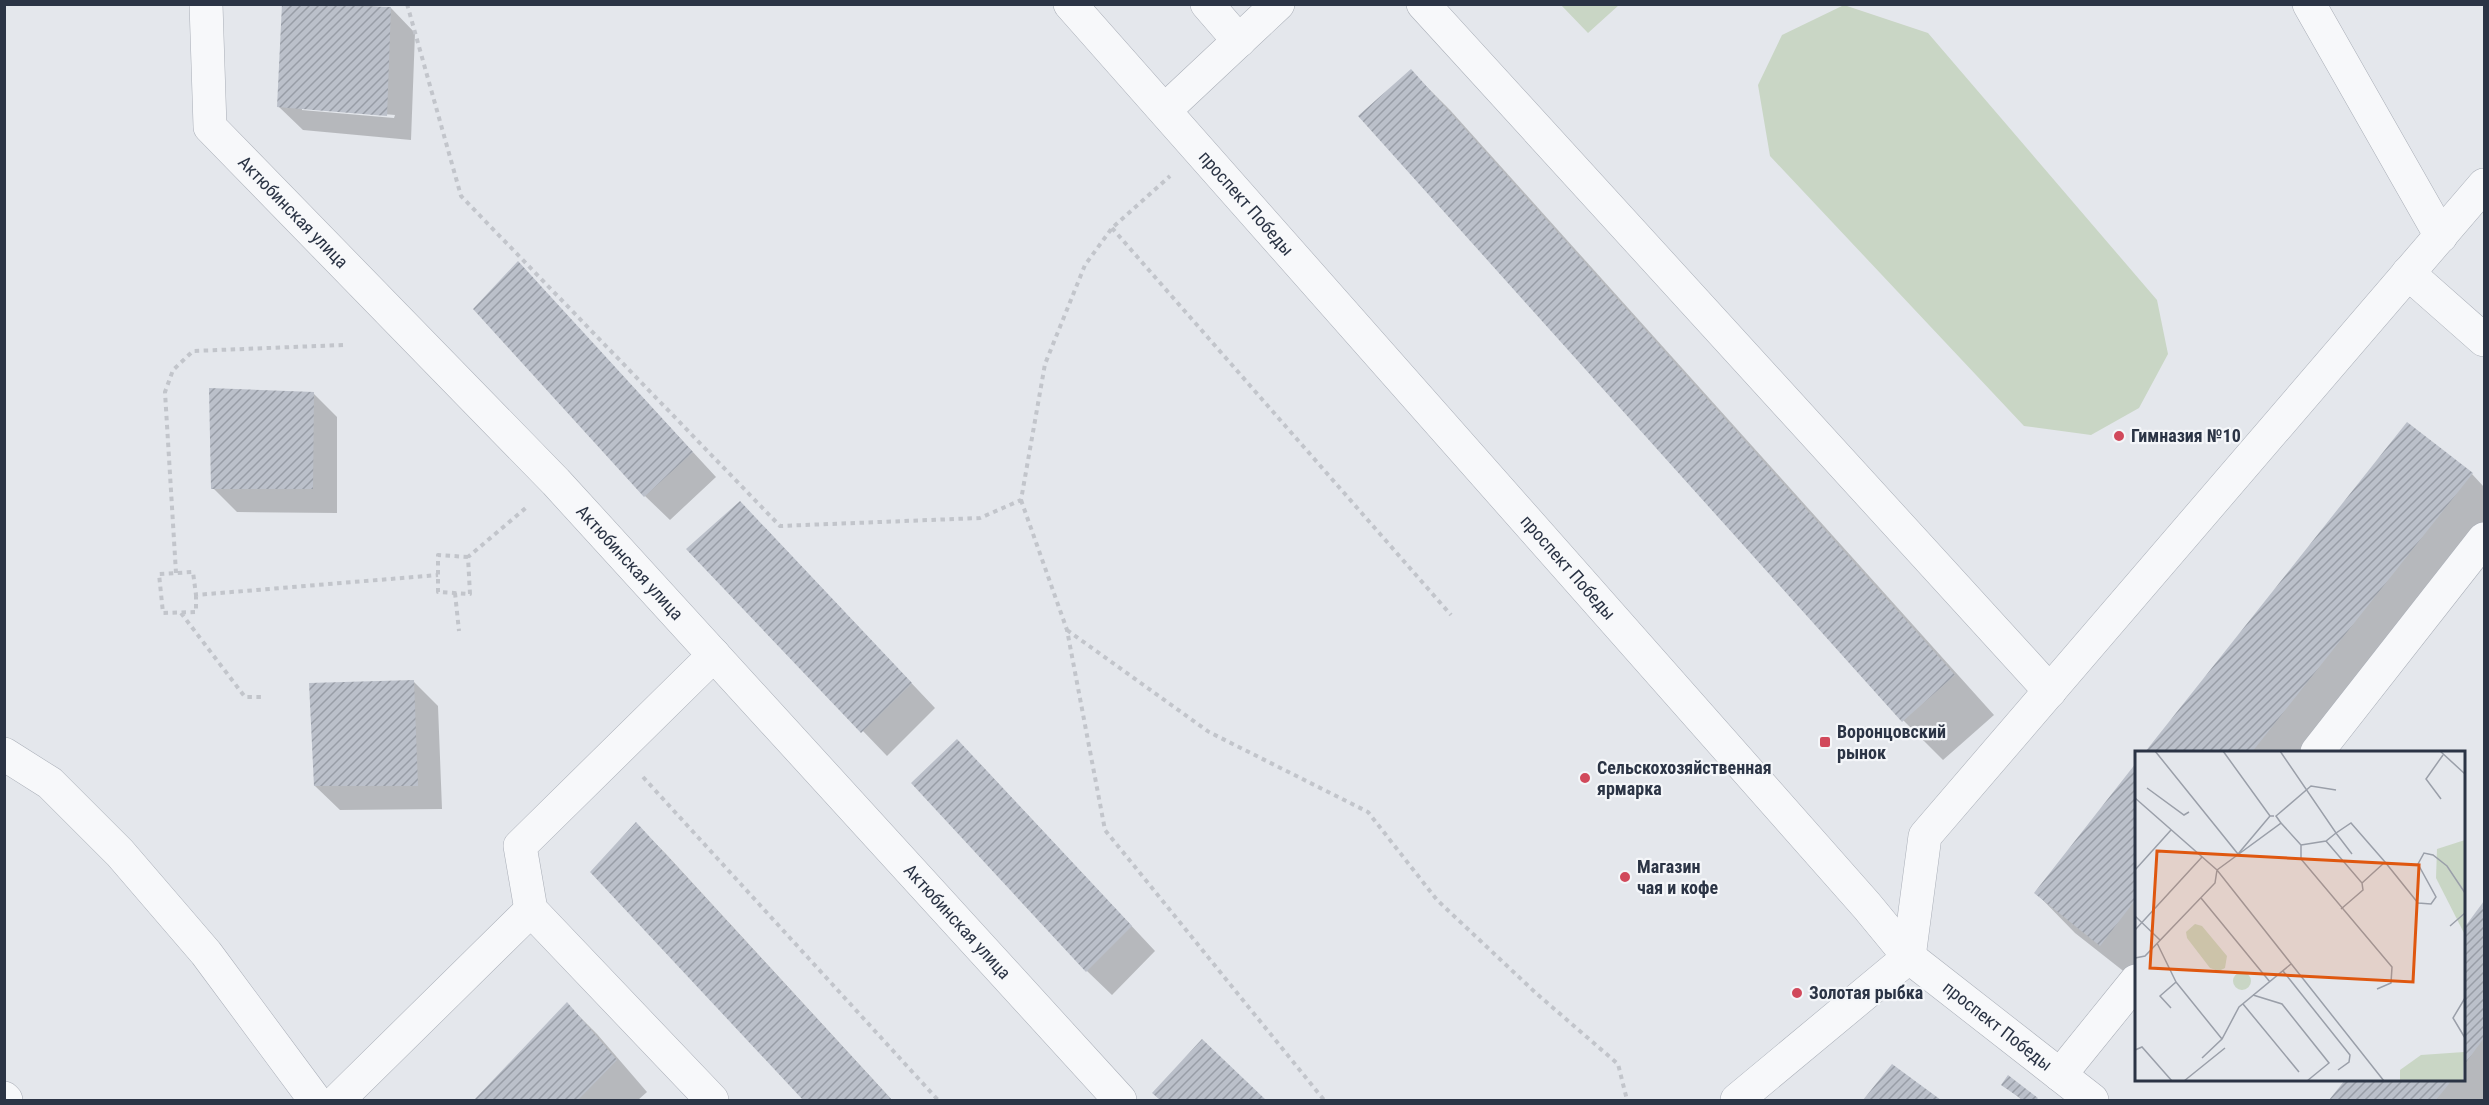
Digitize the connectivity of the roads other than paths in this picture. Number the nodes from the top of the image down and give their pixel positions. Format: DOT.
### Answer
graph roads {
  1 [pos="206,4"];
  2 [pos="1070,4"];
  3 [pos="1207,4"];
  4 [pos="1278,4"];
  5 [pos="1424,4"];
  6 [pos="2309,4"];
  7 [pos="1239,41"];
  8 [pos="1165,110"];
  9 [pos="2484,185"];
  10 [pos="2441,236"];
  11 [pos="2408,273"];
  12 [pos="2484,340"];
  13 [pos="2484,539"];
  14 [pos="714,656"];
  15 [pos="2050,691"];
  16 [pos="2319,751"];
  17 [pos="4,754"];
  18 [pos="531,910"];
  19 [pos="1909,957"];
  20 [pos="2135,982"];
  21 [pos="2060,1075"];
  22 [pos="315,1101"];
  23 [pos="338,1101"];
  24 [pos="712,1101"];
  25 [pos="1120,1101"];
  26 [pos="1737,1101"];
  27 [pos="2092,1101"];
  1 -- 14 [label="street, Актюбинская улица"];
  2 -- 8 [label="street, проспект Победы"];
  3 -- 7 [label="street"];
  4 -- 7 [label="street"];
  5 -- 15 [label="street"];
  6 -- 10 [label="street"];
  7 -- 8 [label="street"];
  8 -- 19 [label="street, проспект Победы"];
  9 -- 10 [label="street"];
  10 -- 11 [label="street"];
  11 -- 12 [label="street"];
  11 -- 15 [label="street"];
  13 -- 16 [label="street"];
  14 -- 18 [label="street"];
  14 -- 25 [label="street, Актюбинская улица"];
  15 -- 19 [label="street"];
  17 -- 22 [label="street"];
  18 -- 23 [label="street"];
  18 -- 24 [label="street"];
  19 -- 21 [label="street, проспект Победы"];
  19 -- 26 [label="street"];
  20 -- 21 [label="street"];
  21 -- 27 [label="street, проспект Победы"];
}
